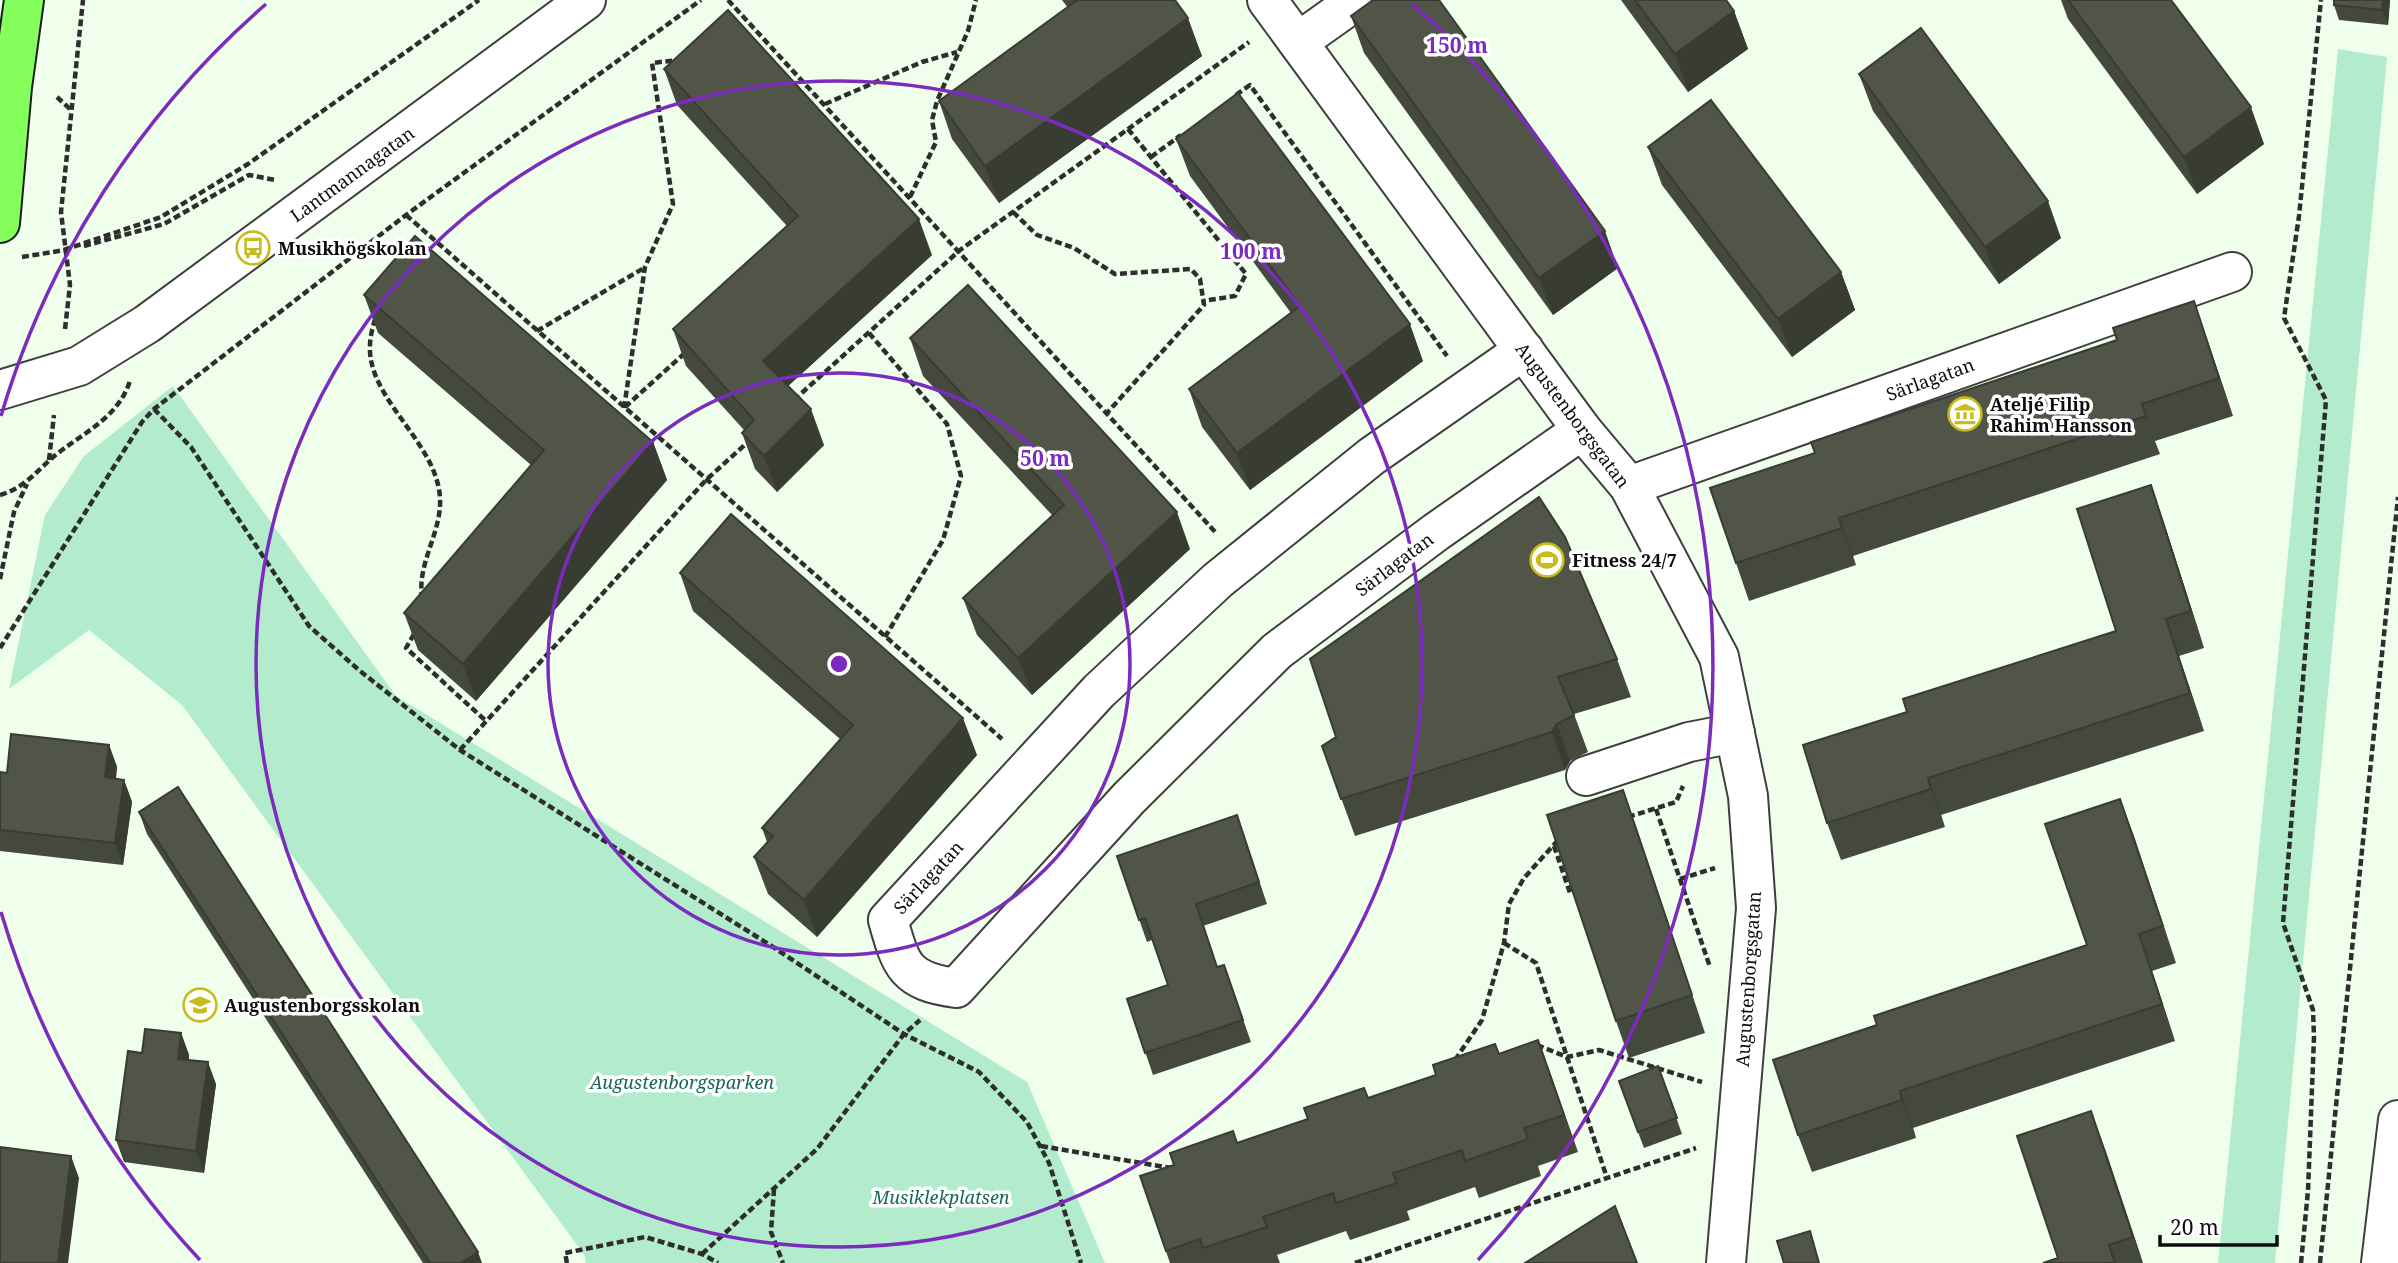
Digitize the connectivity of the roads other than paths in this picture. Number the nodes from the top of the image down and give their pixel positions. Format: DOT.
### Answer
graph roads {
  1 [pos="24,0"];
  2 [pos="586,0"];
  3 [pos="1357,0"];
  4 [pos="1282,20"];
  5 [pos="0,223"];
  6 [pos="2232,272"];
  7 [pos="1524,350"];
  8 [pos="0,390"];
  9 [pos="1583,430"];
  10 [pos="1629,486"];
  11 [pos="1718,736"];
  12 [pos="1586,776"];
  13 [pos="2398,1120"];
  14 [pos="1726,1263"];
  15 [pos="2381,1263"];
  1 -- 5 [label="main road"];
  2 -- 8 [label="street, Lantmannagatan"];
  3 -- 4 [label="street"];
  4 -- 7 [label="street, Augustenborgsgatan"];
  6 -- 10 [label="street, Särlagatan"];
  7 -- 9 [label="street, Augustenborgsgatan"];
  7 -- 9 [label="street, Särlagatan"];
  9 -- 10 [label="street, Augustenborgsgatan"];
  10 -- 11 [label="street, Augustenborgsgatan"];
  11 -- 12 [label="street"];
  11 -- 14 [label="street, Augustenborgsgatan"];
  13 -- 15 [label="street"];
}
